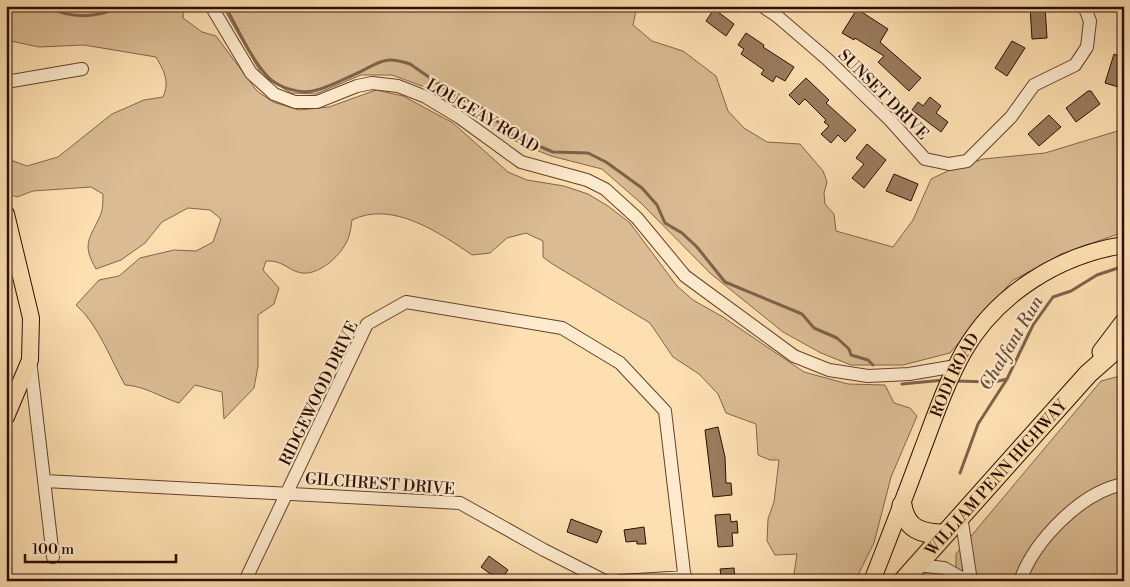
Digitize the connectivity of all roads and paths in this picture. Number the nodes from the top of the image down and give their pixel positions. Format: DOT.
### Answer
graph roads {
  1 [pos="211,6"];
  2 [pos="762,6"];
  3 [pos="1084,6"];
  4 [pos="82,69"];
  5 [pos="6,82"];
  6 [pos="6,214"];
  7 [pos="1124,245"];
  8 [pos="1124,322"];
  9 [pos="1124,342"];
  10 [pos="30,360"];
  11 [pos="1124,361"];
  12 [pos="1088,374"];
  13 [pos="952,375"];
  14 [pos="6,416"];
  15 [pos="45,481"];
  16 [pos="1124,484"];
  17 [pos="287,493"];
  18 [pos="902,504"];
  19 [pos="961,516"];
  20 [pos="944,534"];
  21 [pos="53,557"];
  22 [pos="917,565"];
  23 [pos="686,579"];
  24 [pos="245,581"];
  25 [pos="605,581"];
  26 [pos="620,581"];
  27 [pos="872,581"];
  28 [pos="903,581"];
  29 [pos="967,581"];
  30 [pos="970,581"];
  31 [pos="1020,581"];
  1 -- 13 [label="street, LOUGEAY ROAD"];
  2 -- 3 [label="street, SUNSET DRIVE"];
  4 -- 5 [label="street"];
  6 -- 10 [label="main road"];
  7 -- 13 [label="main road, RODI ROAD"];
  8 -- 12 [label="highway, WILLIAM PENN HIGHWAY"];
  9 -- 12 [label="highway, WILLIAM PENN HIGHWAY"];
  10 -- 14 [label="main road"];
  10 -- 15 [label="street"];
  11 -- 12 [label="highway"];
  12 -- 19 [label="highway, WILLIAM PENN HIGHWAY"];
  13 -- 18 [label="main road, RODI ROAD"];
  15 -- 17 [label="street, GILCHREST DRIVE"];
  15 -- 21 [label="street"];
  16 -- 31 [label="street"];
  17 -- 23 [label="street, RIDGEWOOD DRIVE"];
  17 -- 24 [label="street, RIDGEWOOD DRIVE"];
  17 -- 25 [label="street, GILCHREST DRIVE"];
  18 -- 20 [label="highway"];
  18 -- 27 [label="main road, RODI ROAD"];
  19 -- 20 [label="highway, WILLIAM PENN HIGHWAY"];
  19 -- 30 [label="street"];
  20 -- 22 [label="highway, WILLIAM PENN HIGHWAY"];
  22 -- 28 [label="highway, WILLIAM PENN HIGHWAY"];
  22 -- 29 [label="street"];
  23 -- 26 [label="street"];
}
